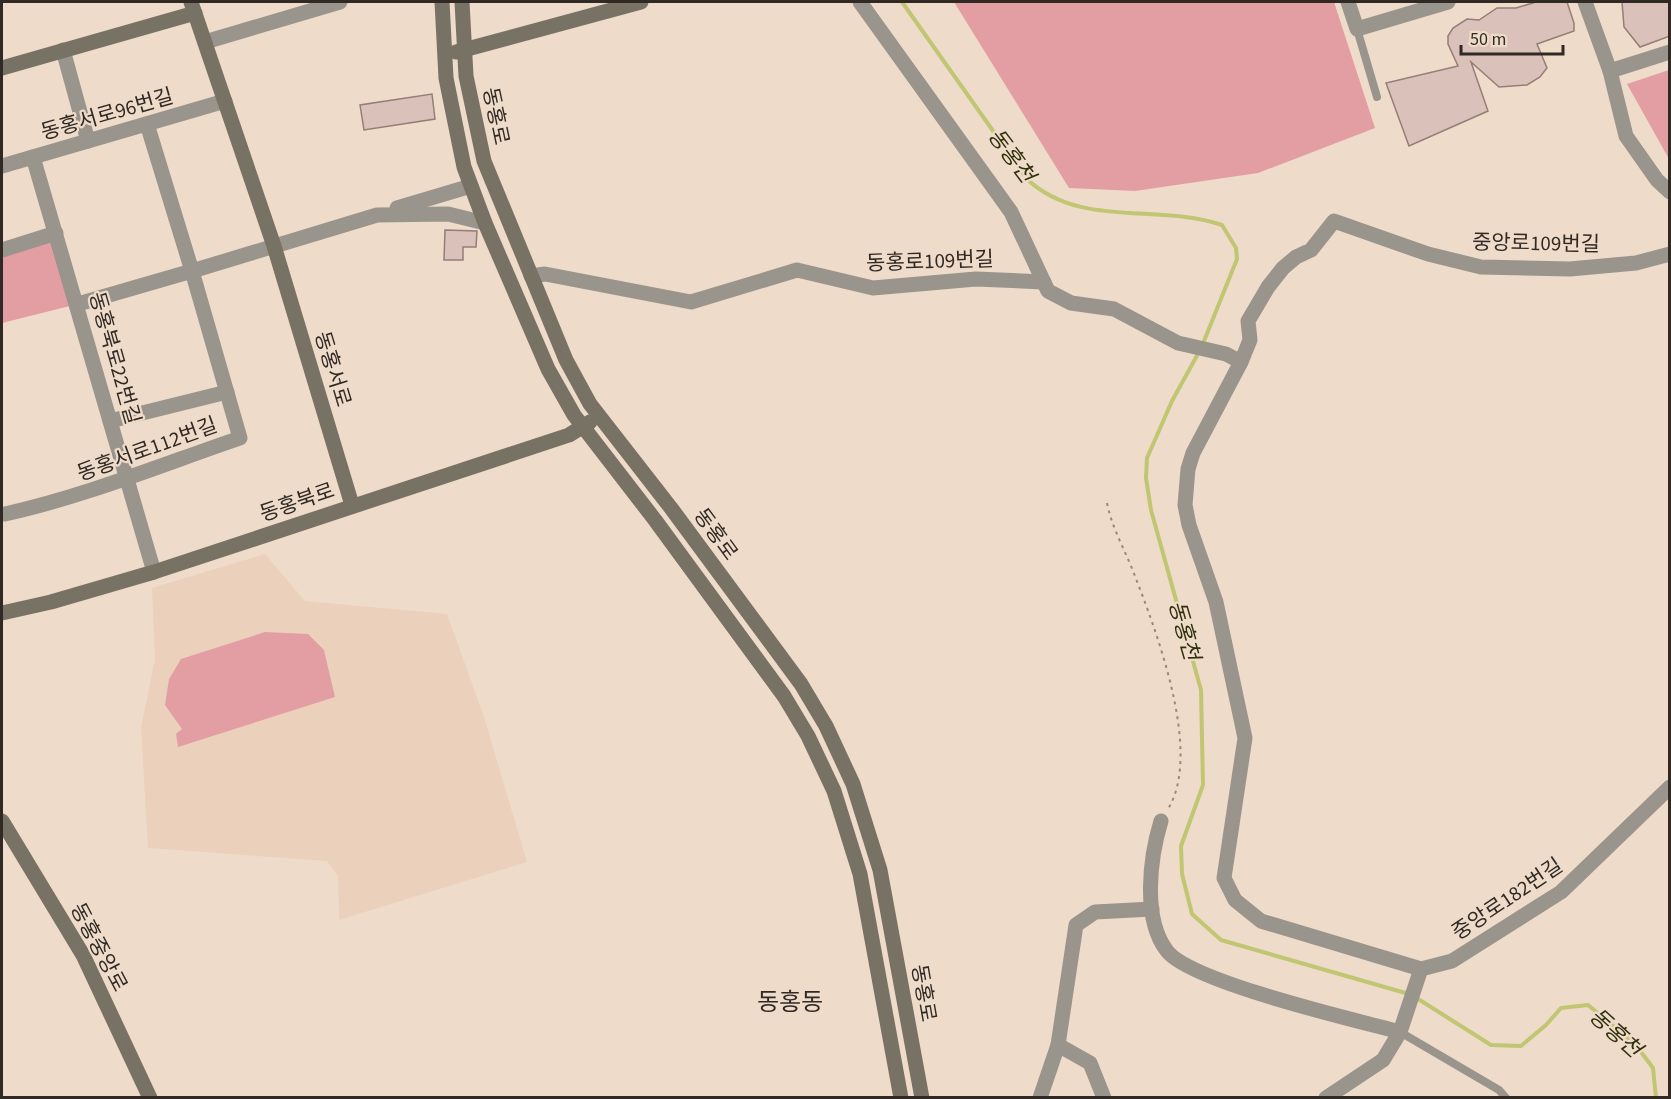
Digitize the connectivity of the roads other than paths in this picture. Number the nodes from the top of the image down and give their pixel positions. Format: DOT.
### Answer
graph roads {
  1 [pos="340,2"];
  2 [pos="442,2"];
  3 [pos="462,2"];
  4 [pos="641,2"];
  5 [pos="860,2"];
  6 [pos="1348,2"];
  7 [pos="1448,2"];
  8 [pos="1585,2"];
  9 [pos="193,7"];
  10 [pos="1357,29"];
  11 [pos="205,42"];
  12 [pos="63,50"];
  13 [pos="465,50"];
  14 [pos="1670,52"];
  15 [pos="444,54"];
  16 [pos="2,68"];
  17 [pos="1610,71"];
  18 [pos="1377,97"];
  19 [pos="225,101"];
  20 [pos="147,124"];
  21 [pos="88,141"];
  22 [pos="33,157"];
  23 [pos="2,166"];
  24 [pos="471,186"];
  25 [pos="1670,192"];
  26 [pos="377,214"];
  27 [pos="485,223"];
  28 [pos="56,233"];
  29 [pos="274,246"];
  30 [pos="2,250"];
  31 [pos="1670,254"];
  32 [pos="192,271"];
  33 [pos="531,276"];
  34 [pos="1044,282"];
  35 [pos="78,304"];
  36 [pos="1242,362"];
  37 [pos="227,392"];
  38 [pos="599,414"];
  39 [pos="110,421"];
  40 [pos="583,427"];
  41 [pos="128,476"];
  42 [pos="352,505"];
  43 [pos="3,511"];
  44 [pos="154,572"];
  45 [pos="2,613"];
  46 [pos="1670,787"];
  47 [pos="2,821"];
  48 [pos="1161,821"];
  49 [pos="1152,909"];
  50 [pos="1418,976"];
  51 [pos="1402,1025"];
  52 [pos="1058,1045"];
  53 [pos="150,1098"];
  54 [pos="901,1098"];
  55 [pos="922,1098"];
  56 [pos="1040,1098"];
  57 [pos="1104,1098"];
  58 [pos="1326,1098"];
  59 [pos="1506,1098"];
  1 -- 11 [label="street"];
  2 -- 15 [label="main road, 동홍로"];
  3 -- 13 [label="main road, 동홍로"];
  4 -- 13 [label="main road"];
  5 -- 34 [label="street"];
  6 -- 10 [label="street"];
  7 -- 10 [label="street"];
  8 -- 17 [label="street"];
  9 -- 11 [label="main road, 동홍서로"];
  9 -- 12 [label="main road"];
  10 -- 18 [label="lane"];
  11 -- 19 [label="main road, 동홍서로"];
  12 -- 16 [label="main road"];
  12 -- 21 [label="street"];
  13 -- 15 [label="main road"];
  13 -- 33 [label="main road, 동홍로"];
  14 -- 17 [label="street"];
  15 -- 24 [label="main road, 동홍로"];
  17 -- 25 [label="street"];
  19 -- 20 [label="street, 동홍서로96번길"];
  19 -- 29 [label="main road, 동홍서로"];
  20 -- 21 [label="street, 동홍서로96번길"];
  20 -- 32 [label="street"];
  21 -- 22 [label="street, 동홍서로96번길"];
  22 -- 23 [label="street, 동홍서로96번길"];
  22 -- 28 [label="street, 동홍북로22번길"];
  24 -- 26 [label="street"];
  24 -- 27 [label="main road, 동홍로"];
  26 -- 27 [label="street"];
  26 -- 29 [label="street"];
  27 -- 40 [label="main road, 동홍로"];
  28 -- 30 [label="street"];
  28 -- 35 [label="street, 동홍북로22번길"];
  29 -- 32 [label="street"];
  29 -- 42 [label="main road, 동홍서로"];
  31 -- 36 [label="street, 중앙로109번길"];
  32 -- 35 [label="street"];
  32 -- 37 [label="street, 동홍서로112번길"];
  33 -- 34 [label="street, 동홍로109번길"];
  33 -- 38 [label="main road, 동홍로"];
  34 -- 36 [label="street"];
  35 -- 39 [label="street, 동홍북로22번길"];
  36 -- 50 [label="street"];
  37 -- 39 [label="street"];
  37 -- 41 [label="street, 동홍서로112번길"];
  38 -- 40 [label="main road, 동홍북로"];
  38 -- 55 [label="main road, 동홍로"];
  39 -- 41 [label="street, 동홍북로22번길"];
  40 -- 42 [label="main road, 동홍북로"];
  40 -- 54 [label="main road, 동홍로"];
  41 -- 43 [label="street, 동홍서로112번길"];
  41 -- 44 [label="street, 동홍북로22번길"];
  42 -- 44 [label="main road, 동홍북로"];
  44 -- 45 [label="main road, 동홍북로"];
  46 -- 50 [label="street, 중앙로182번길"];
  47 -- 53 [label="main road, 동홍중앙로"];
  48 -- 49 [label="street"];
  49 -- 51 [label="street"];
  49 -- 52 [label="street"];
  50 -- 51 [label="street"];
  51 -- 58 [label="street"];
  51 -- 59 [label="lane"];
  52 -- 56 [label="street"];
  52 -- 57 [label="street"];
}
